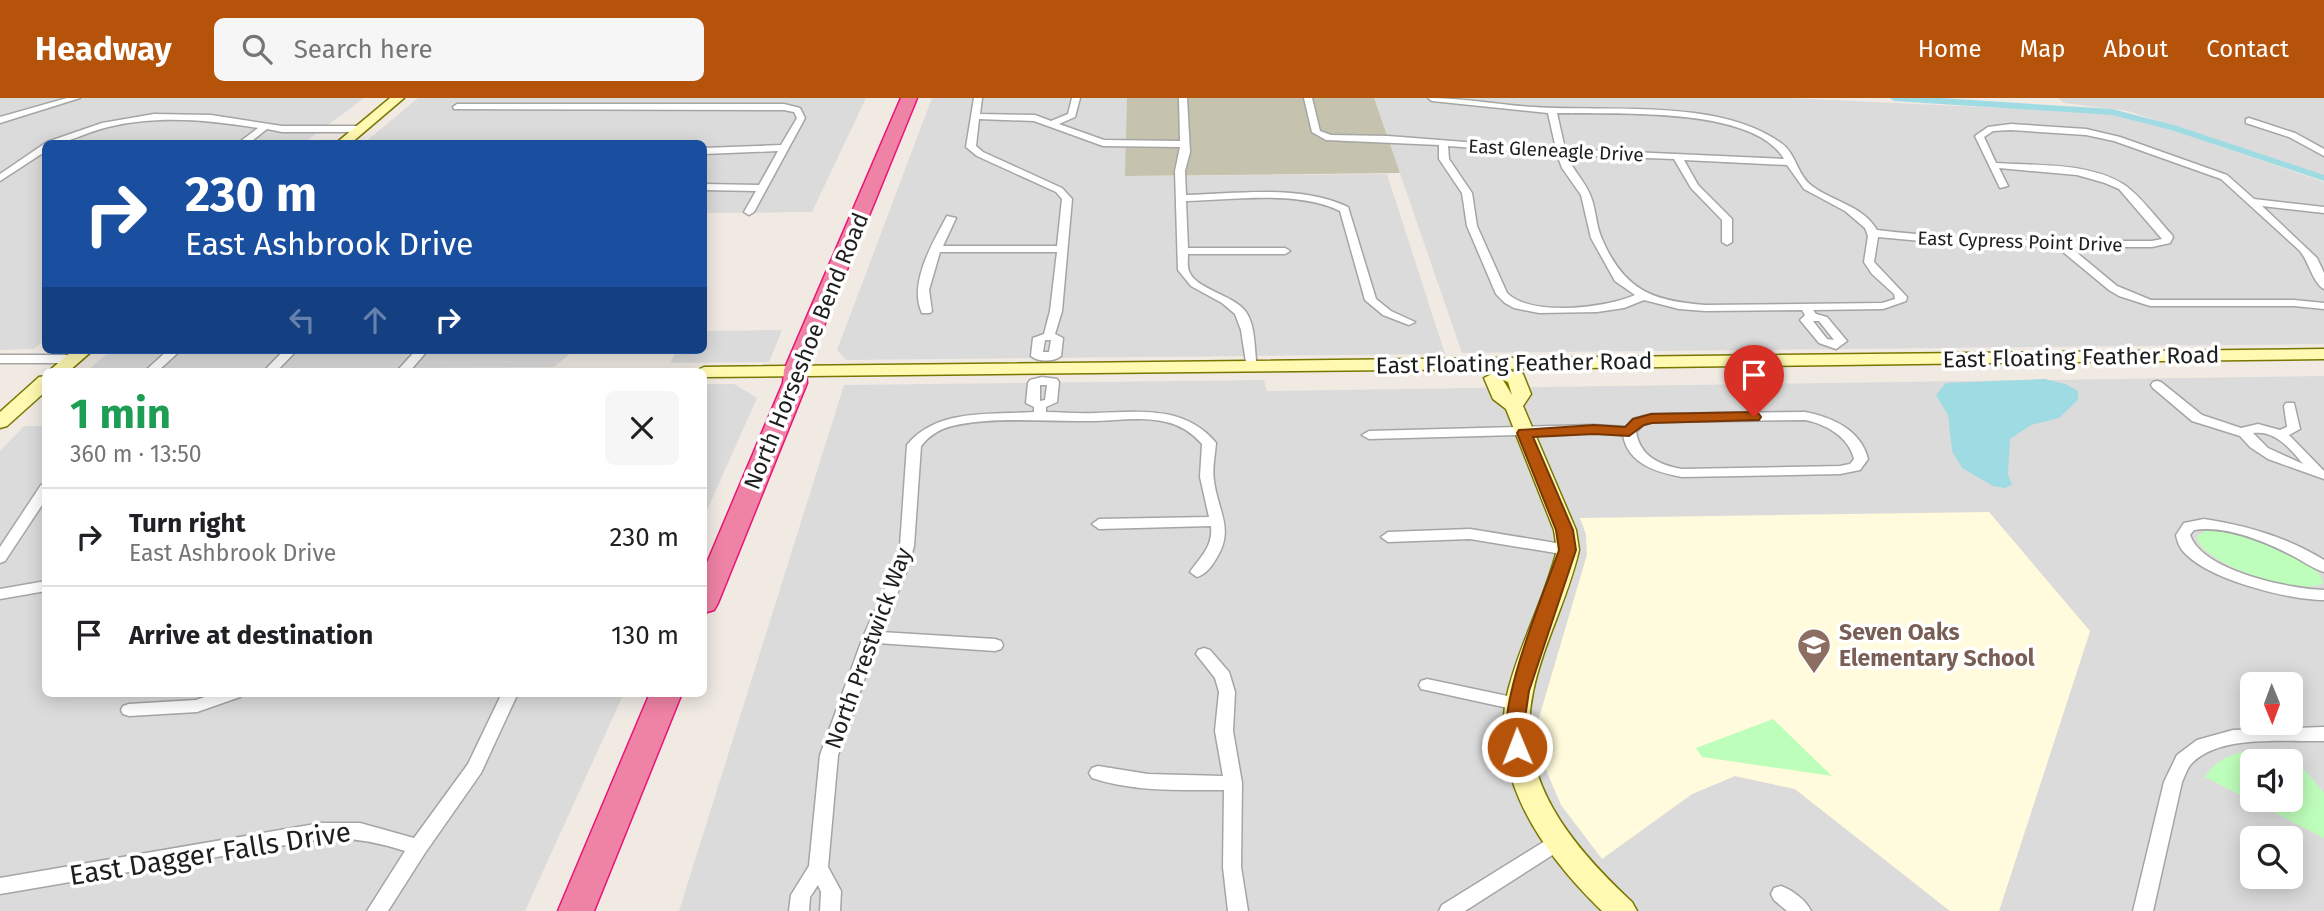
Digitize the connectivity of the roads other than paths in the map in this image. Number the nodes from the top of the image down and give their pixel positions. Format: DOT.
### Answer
graph roads {
  1 [pos="76,98"];
  2 [pos="398,98"];
  3 [pos="607,98"];
  4 [pos="909,98"];
  5 [pos="978,98"];
  6 [pos="1076,98"];
  7 [pos="1183,98"];
  8 [pos="1308,98"];
  9 [pos="1432,98"];
  10 [pos="457,107"];
  11 [pos="599,107"];
  12 [pos="1552,111"];
  13 [pos="974,116"];
  14 [pos="0,120"];
  15 [pos="2249,121"];
  16 [pos="1051,124"];
  17 [pos="265,127"];
  18 [pos="358,130"];
  19 [pos="62,140"];
  20 [pos="247,140"];
  21 [pos="346,140"];
  22 [pos="1443,143"];
  23 [pos="1185,144"];
  24 [pos="42,148"];
  25 [pos="784,148"];
  26 [pos="707,151"];
  27 [pos="1560,152"];
  28 [pos="2324,153"];
  29 [pos="1677,156"];
  30 [pos="1789,162"];
  31 [pos="1992,165"];
  32 [pos="0,178"];
  33 [pos="2003,186"];
  34 [pos="707,187"];
  35 [pos="762,188"];
  36 [pos="1180,198"];
  37 [pos="2253,202"];
  38 [pos="2324,210"];
  39 [pos="749,212"];
  40 [pos="951,218"];
  41 [pos="1873,233"];
  42 [pos="1727,242"];
  43 [pos="2060,244"];
  44 [pos="936,249"];
  45 [pos="1063,249"];
  46 [pos="1182,251"];
  47 [pos="1285,251"];
  48 [pos="2309,255"];
  49 [pos="2324,257"];
  50 [pos="2324,285"];
  51 [pos="1643,296"];
  52 [pos="2324,306"];
  53 [pos="926,311"];
  54 [pos="1809,311"];
  55 [pos="1409,322"];
  56 [pos="79,354"];
  57 [pos="170,354"];
  58 [pos="287,354"];
  59 [pos="418,354"];
  60 [pos="2324,354"];
  61 [pos="0,359"];
  62 [pos="1848,359"];
  63 [pos="1251,366"];
  64 [pos="62,368"];
  65 [pos="154,368"];
  66 [pos="273,368"];
  67 [pos="406,368"];
  68 [pos="1044,369"];
  69 [pos="1499,369"];
  70 [pos="795,370"];
  71 [pos="707,372"];
  72 [pos="42,385"];
  73 [pos="2157,385"];
  74 [pos="2291,406"];
  75 [pos="1040,410"];
  76 [pos="0,422"];
  77 [pos="1629,431"];
  78 [pos="1524,433"];
  79 [pos="2245,433"];
  80 [pos="2280,434"];
  81 [pos="1369,435"];
  82 [pos="2320,474"];
  83 [pos="42,494"];
  84 [pos="1218,521"];
  85 [pos="1099,524"];
  86 [pos="1388,537"];
  87 [pos="1568,550"];
  88 [pos="0,558"];
  89 [pos="2324,567"];
  90 [pos="1197,572"];
  91 [pos="42,587"];
  92 [pos="0,594"];
  93 [pos="2324,595"];
  94 [pos="707,596"];
  95 [pos="871,637"];
  96 [pos="995,645"];
  97 [pos="1204,654"];
  98 [pos="1427,685"];
  99 [pos="223,697"];
  100 [pos="508,697"];
  101 [pos="664,697"];
  102 [pos="1517,704"];
  103 [pos="129,710"];
  104 [pos="2324,734"];
  105 [pos="1098,773"];
  106 [pos="1233,783"];
  107 [pos="1558,841"];
  108 [pos="418,848"];
  109 [pos="818,868"];
  110 [pos="0,886"];
  111 [pos="1781,894"];
  112 [pos="377,911"];
  113 [pos="576,911"];
  114 [pos="799,911"];
  115 [pos="830,911"];
  116 [pos="1238,911"];
  117 [pos="1449,911"];
  118 [pos="1622,911"];
  119 [pos="1801,911"];
  120 [pos="2143,911"];
  1 -- 14 [label="street"];
  2 -- 18 [label="main road"];
  3 -- 11 [label="street"];
  4 -- 70 [label="highway, North Horseshoe Bend Road"];
  5 -- 13 [label="street"];
  6 -- 16 [label="street"];
  7 -- 23 [label="street"];
  8 -- 22 [label="street, East Gleneagle Drive"];
  9 -- 12 [label="street"];
  10 -- 11 [label="street"];
  11 -- 25 [label="street"];
  12 -- 27 [label="street"];
  12 -- 30 [label="street"];
  13 -- 16 [label="street"];
  13 -- 45 [label="street"];
  15 -- 28 [label="street"];
  16 -- 23 [label="street"];
  17 -- 18 [label="street"];
  17 -- 19 [label="street"];
  17 -- 20 [label="street"];
  18 -- 21 [label="main road"];
  22 -- 27 [label="street, East Gleneagle Drive"];
  22 -- 51 [label="street"];
  23 -- 36 [label="street"];
  24 -- 32 [label="street"];
  25 -- 26 [label="street"];
  25 -- 35 [label="street"];
  27 -- 29 [label="street, East Gleneagle Drive"];
  27 -- 51 [label="street"];
  29 -- 30 [label="street, East Gleneagle Drive"];
  29 -- 42 [label="street"];
  30 -- 41 [label="street"];
  31 -- 33 [label="street"];
  31 -- 37 [label="street"];
  31 -- 43 [label="street, East Cypress Point Drive"];
  34 -- 35 [label="street"];
  35 -- 39 [label="street"];
  36 -- 46 [label="street"];
  36 -- 55 [label="street"];
  37 -- 38 [label="street"];
  37 -- 48 [label="street"];
  40 -- 44 [label="street"];
  41 -- 43 [label="street, East Cypress Point Drive"];
  41 -- 54 [label="street"];
  43 -- 52 [label="street"];
  44 -- 45 [label="street"];
  44 -- 53 [label="street"];
  45 -- 68 [label="street"];
  46 -- 47 [label="street"];
  46 -- 63 [label="street"];
  48 -- 49 [label="street"];
  48 -- 50 [label="street"];
  51 -- 54 [label="street"];
  54 -- 62 [label="street"];
  56 -- 61 [label="street"];
  56 -- 64 [label="main road"];
  57 -- 65 [label="street"];
  58 -- 66 [label="street"];
  59 -- 67 [label="street"];
  60 -- 62 [label="main road, East Floating Feather Road"];
  62 -- 69 [label="main road, East Floating Feather Road"];
  63 -- 68 [label="main road, East Floating Feather Road"];
  63 -- 69 [label="main road, East Floating Feather Road"];
  68 -- 70 [label="main road, East Floating Feather Road"];
  68 -- 75 [label="street"];
  69 -- 78 [label="main road"];
  70 -- 71 [label="main road, East Floating Feather Road"];
  70 -- 94 [label="highway, North Horseshoe Bend Road"];
  72 -- 76 [label="main road"];
  73 -- 79 [label="street"];
  74 -- 80 [label="street"];
  75 -- 84 [label="street, North Prestwick Way"];
  75 -- 95 [label="street, North Prestwick Way"];
  77 -- 77 [label="street"];
  77 -- 78 [label="street"];
  78 -- 81 [label="street"];
  78 -- 87 [label="main road"];
  79 -- 80 [label="street"];
  79 -- 82 [label="street"];
  80 -- 82 [label="street"];
  83 -- 88 [label="street"];
  84 -- 85 [label="street"];
  84 -- 90 [label="street"];
  86 -- 87 [label="street"];
  87 -- 102 [label="main road"];
  89 -- 93 [label="street"];
  91 -- 92 [label="street"];
  95 -- 96 [label="street"];
  95 -- 109 [label="street, North Prestwick Way"];
  97 -- 106 [label="street"];
  98 -- 102 [label="street"];
  99 -- 103 [label="street"];
  100 -- 108 [label="street"];
  101 -- 113 [label="highway"];
  102 -- 107 [label="main road"];
  104 -- 120 [label="street"];
  105 -- 106 [label="street"];
  106 -- 116 [label="street"];
  107 -- 117 [label="street"];
  107 -- 118 [label="main road"];
  108 -- 110 [label="street, East Dagger Falls Drive"];
  108 -- 112 [label="street"];
  109 -- 114 [label="street, North Prestwick Way"];
  109 -- 115 [label="street, North Prestwick Way"];
  111 -- 119 [label="street"];
}
